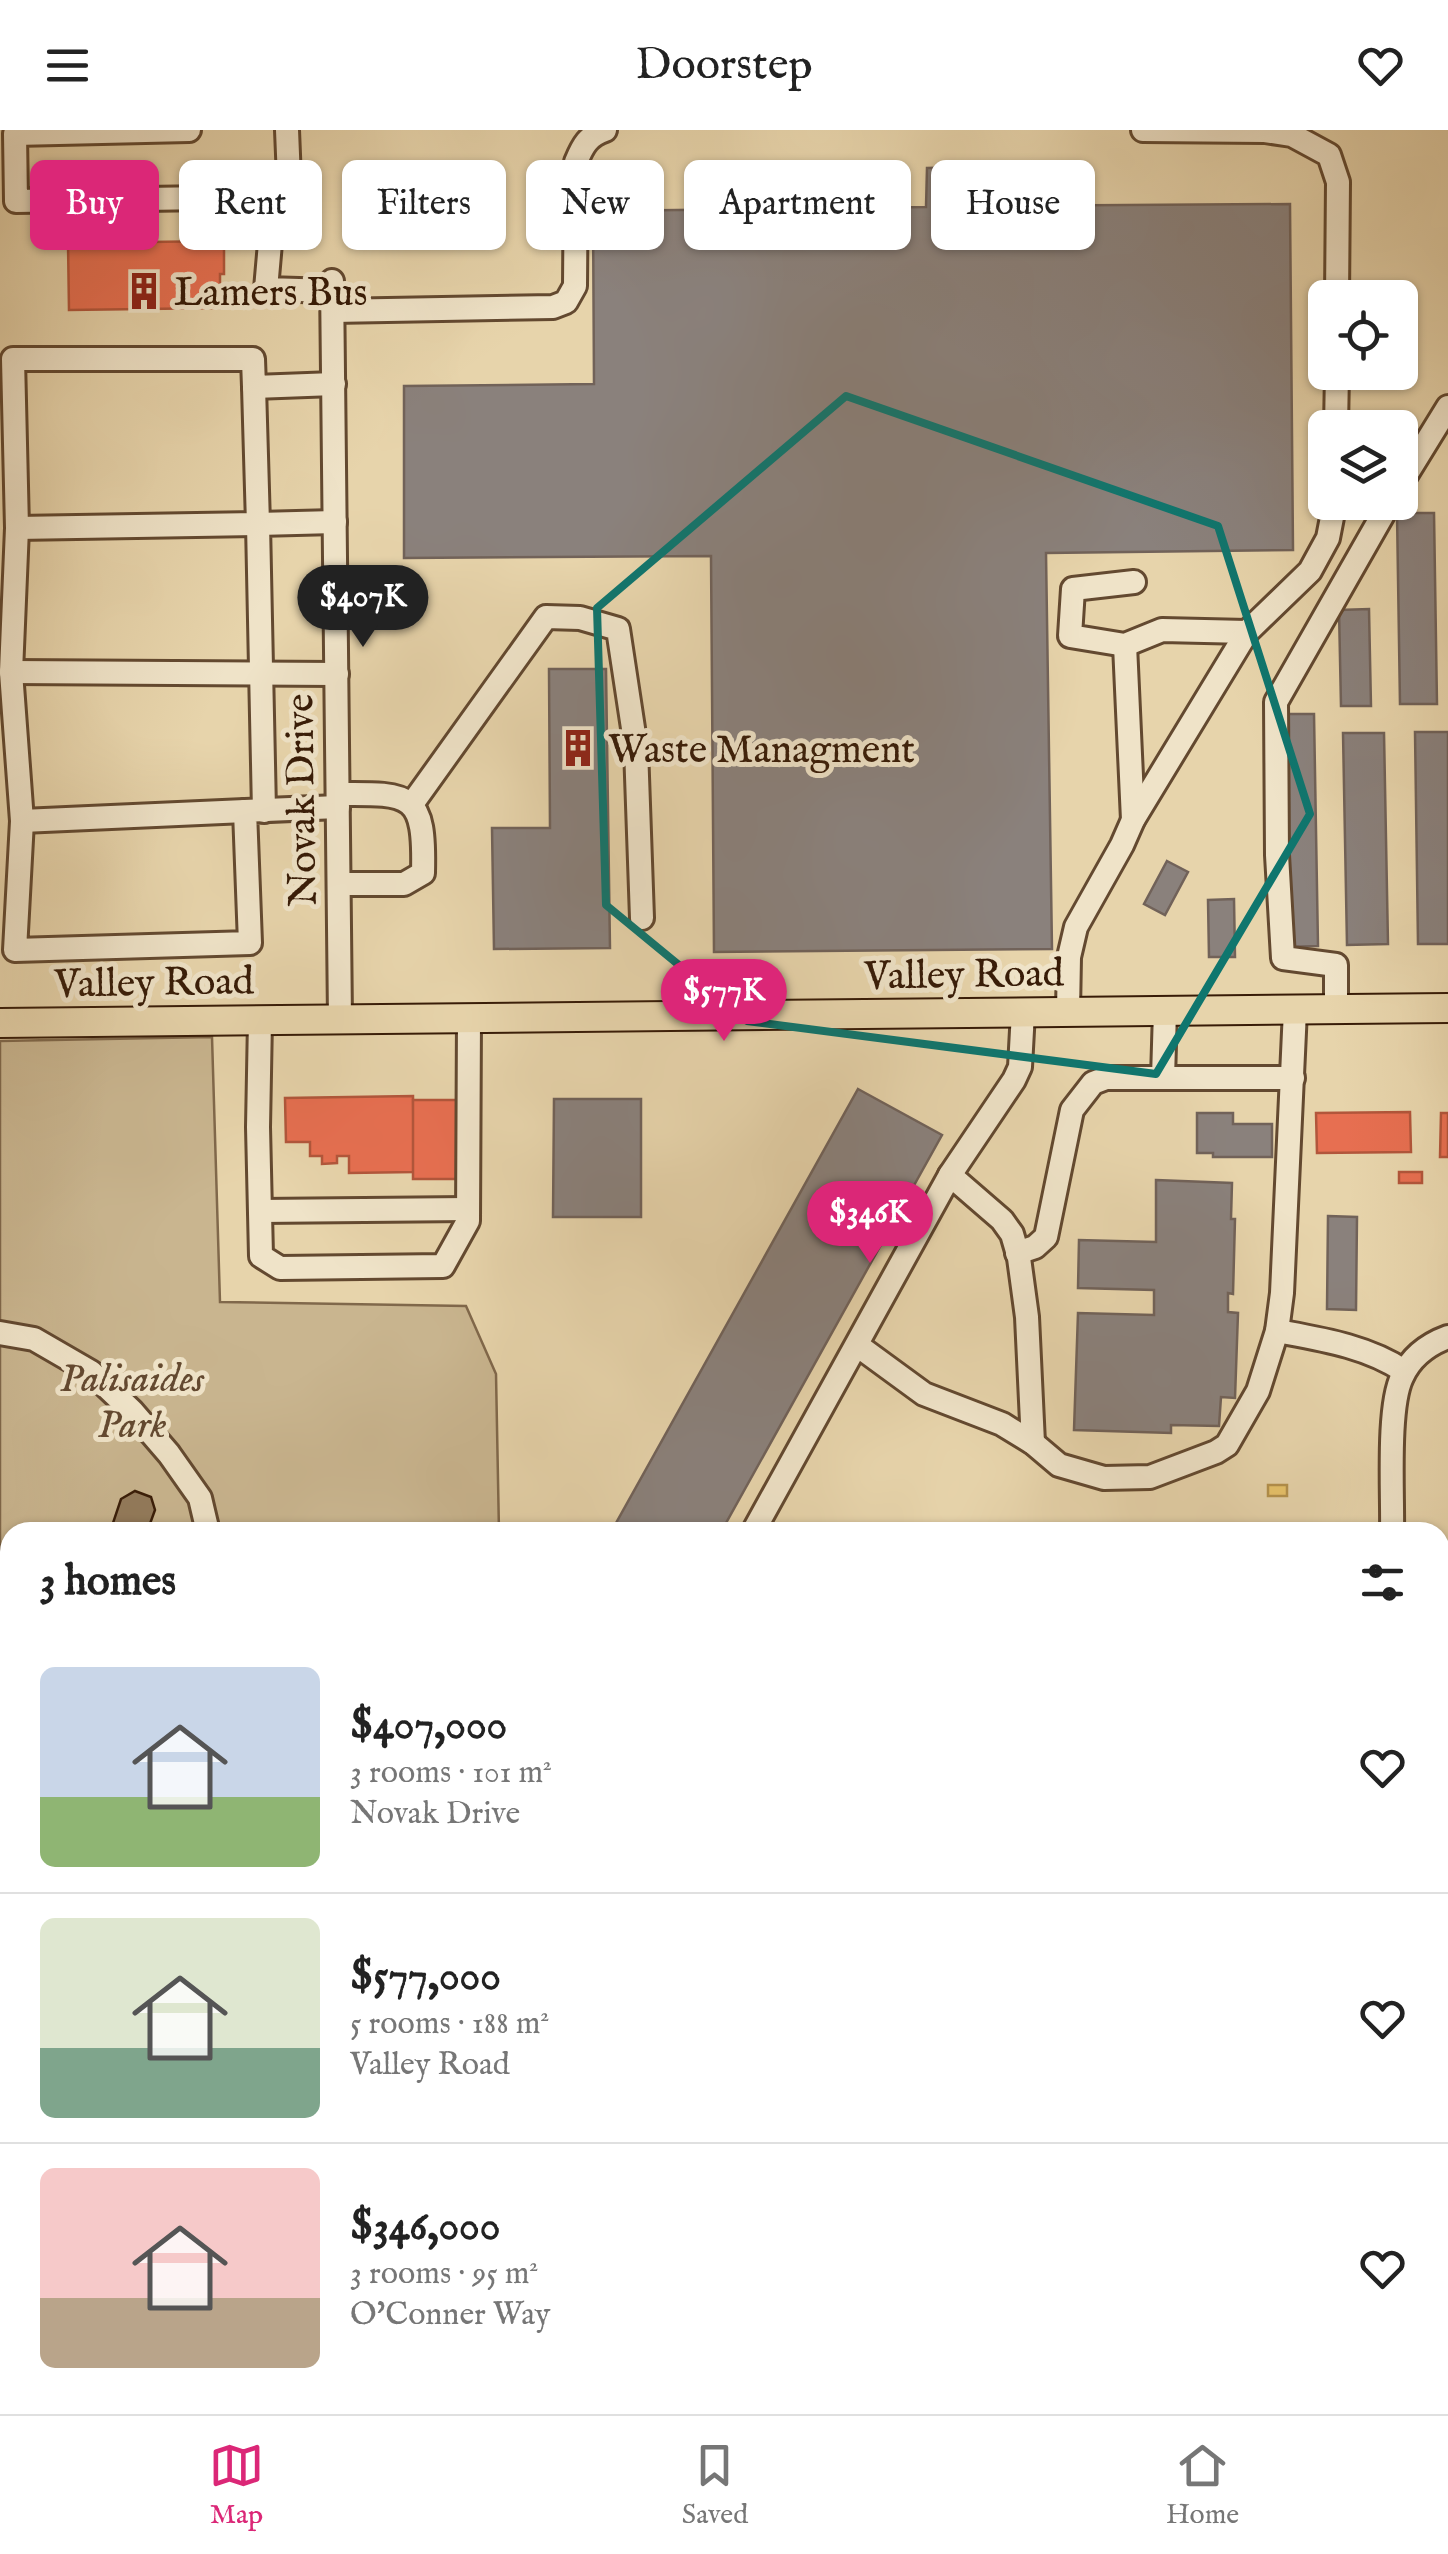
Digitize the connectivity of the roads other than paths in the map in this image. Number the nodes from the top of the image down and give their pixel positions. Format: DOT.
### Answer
graph roads {
  1 [pos="189,130"];
  2 [pos="286,130"];
  3 [pos="606,130"];
  4 [pos="1143,130"];
  5 [pos="288,160"];
  6 [pos="179,198"];
  7 [pos="269,250"];
  8 [pos="1337,280"];
  9 [pos="333,294"];
  10 [pos="334,384"];
  11 [pos="254,387"];
  12 [pos="1448,407"];
  13 [pos="1418,455"];
  14 [pos="1331,520"];
  15 [pos="1380,520"];
  16 [pos="335,522"];
  17 [pos="258,524"];
  18 [pos="17,528"];
  19 [pos="1134,582"];
  20 [pos="1247,632"];
  21 [pos="1125,645"];
  22 [pos="11,672"];
  23 [pos="336,674"];
  24 [pos="261,675"];
  25 [pos="338,800"];
  26 [pos="412,804"];
  27 [pos="255,811"];
  28 [pos="1133,820"];
  29 [pos="22,822"];
  30 [pos="339,884"];
  31 [pos="642,918"];
  32 [pos="1448,1008"];
  33 [pos="1336,1009"];
  34 [pos="1295,1010"];
  35 [pos="1068,1011"];
  36 [pos="1165,1011"];
  37 [pos="1023,1012"];
  38 [pos="469,1018"];
  39 [pos="340,1019"];
  40 [pos="260,1020"];
  41 [pos="0,1023"];
  42 [pos="1163,1078"];
  43 [pos="1294,1078"];
  44 [pos="950,1176"];
  45 [pos="468,1209"];
  46 [pos="260,1211"];
  47 [pos="1018,1252"];
  48 [pos="1277,1330"];
  49 [pos="0,1333"];
  50 [pos="1448,1337"];
  51 [pos="857,1345"];
  52 [pos="1404,1371"];
  53 [pos="1033,1443"];
  54 [pos="206,1522"];
  55 [pos="759,1522"];
  56 [pos="1392,1522"];
  1 -- 6 [label="street"];
  2 -- 5 [label="street"];
  3 -- 9 [label="street"];
  4 -- 8 [label="street"];
  7 -- 9 [label="street"];
  9 -- 10 [label="street, Novak Drive"];
  10 -- 11 [label="street"];
  10 -- 16 [label="street, Novak Drive"];
  11 -- 17 [label="street"];
  11 -- 18 [label="street"];
  12 -- 13 [label="street"];
  14 -- 20 [label="street"];
  15 -- 33 [label="street"];
  16 -- 17 [label="street"];
  16 -- 23 [label="street, Novak Drive"];
  17 -- 18 [label="street"];
  17 -- 24 [label="street"];
  18 -- 22 [label="street"];
  19 -- 21 [label="street"];
  20 -- 21 [label="street"];
  20 -- 28 [label="street"];
  21 -- 28 [label="street"];
  22 -- 24 [label="street"];
  22 -- 29 [label="street"];
  23 -- 24 [label="street"];
  23 -- 25 [label="street, Novak Drive"];
  24 -- 27 [label="street"];
  25 -- 26 [label="street"];
  25 -- 27 [label="street"];
  25 -- 30 [label="street, Novak Drive"];
  26 -- 30 [label="street"];
  26 -- 31 [label="street"];
  27 -- 29 [label="street"];
  27 -- 29 [label="street"];
  28 -- 35 [label="street"];
  30 -- 39 [label="street, Novak Drive"];
  32 -- 33 [label="main road, Valley Road"];
  33 -- 34 [label="main road, Valley Road"];
  34 -- 36 [label="main road, Valley Road"];
  34 -- 43 [label="street"];
  35 -- 36 [label="main road, Valley Road"];
  35 -- 37 [label="main road, Valley Road"];
  36 -- 42 [label="street"];
  37 -- 38 [label="main road, Valley Road"];
  37 -- 44 [label="street"];
  38 -- 39 [label="main road, Valley Road"];
  38 -- 45 [label="street"];
  39 -- 40 [label="main road, Valley Road"];
  40 -- 41 [label="main road, Valley Road"];
  40 -- 46 [label="street"];
  42 -- 43 [label="street"];
  42 -- 47 [label="street"];
  43 -- 48 [label="street"];
  44 -- 47 [label="street"];
  44 -- 51 [label="street"];
  45 -- 46 [label="street"];
  45 -- 46 [label="street"];
  47 -- 53 [label="street"];
  48 -- 52 [label="street"];
  48 -- 53 [label="street"];
  49 -- 54 [label="street"];
  50 -- 52 [label="street"];
  51 -- 53 [label="street"];
  51 -- 55 [label="street"];
  52 -- 56 [label="street"];
}
